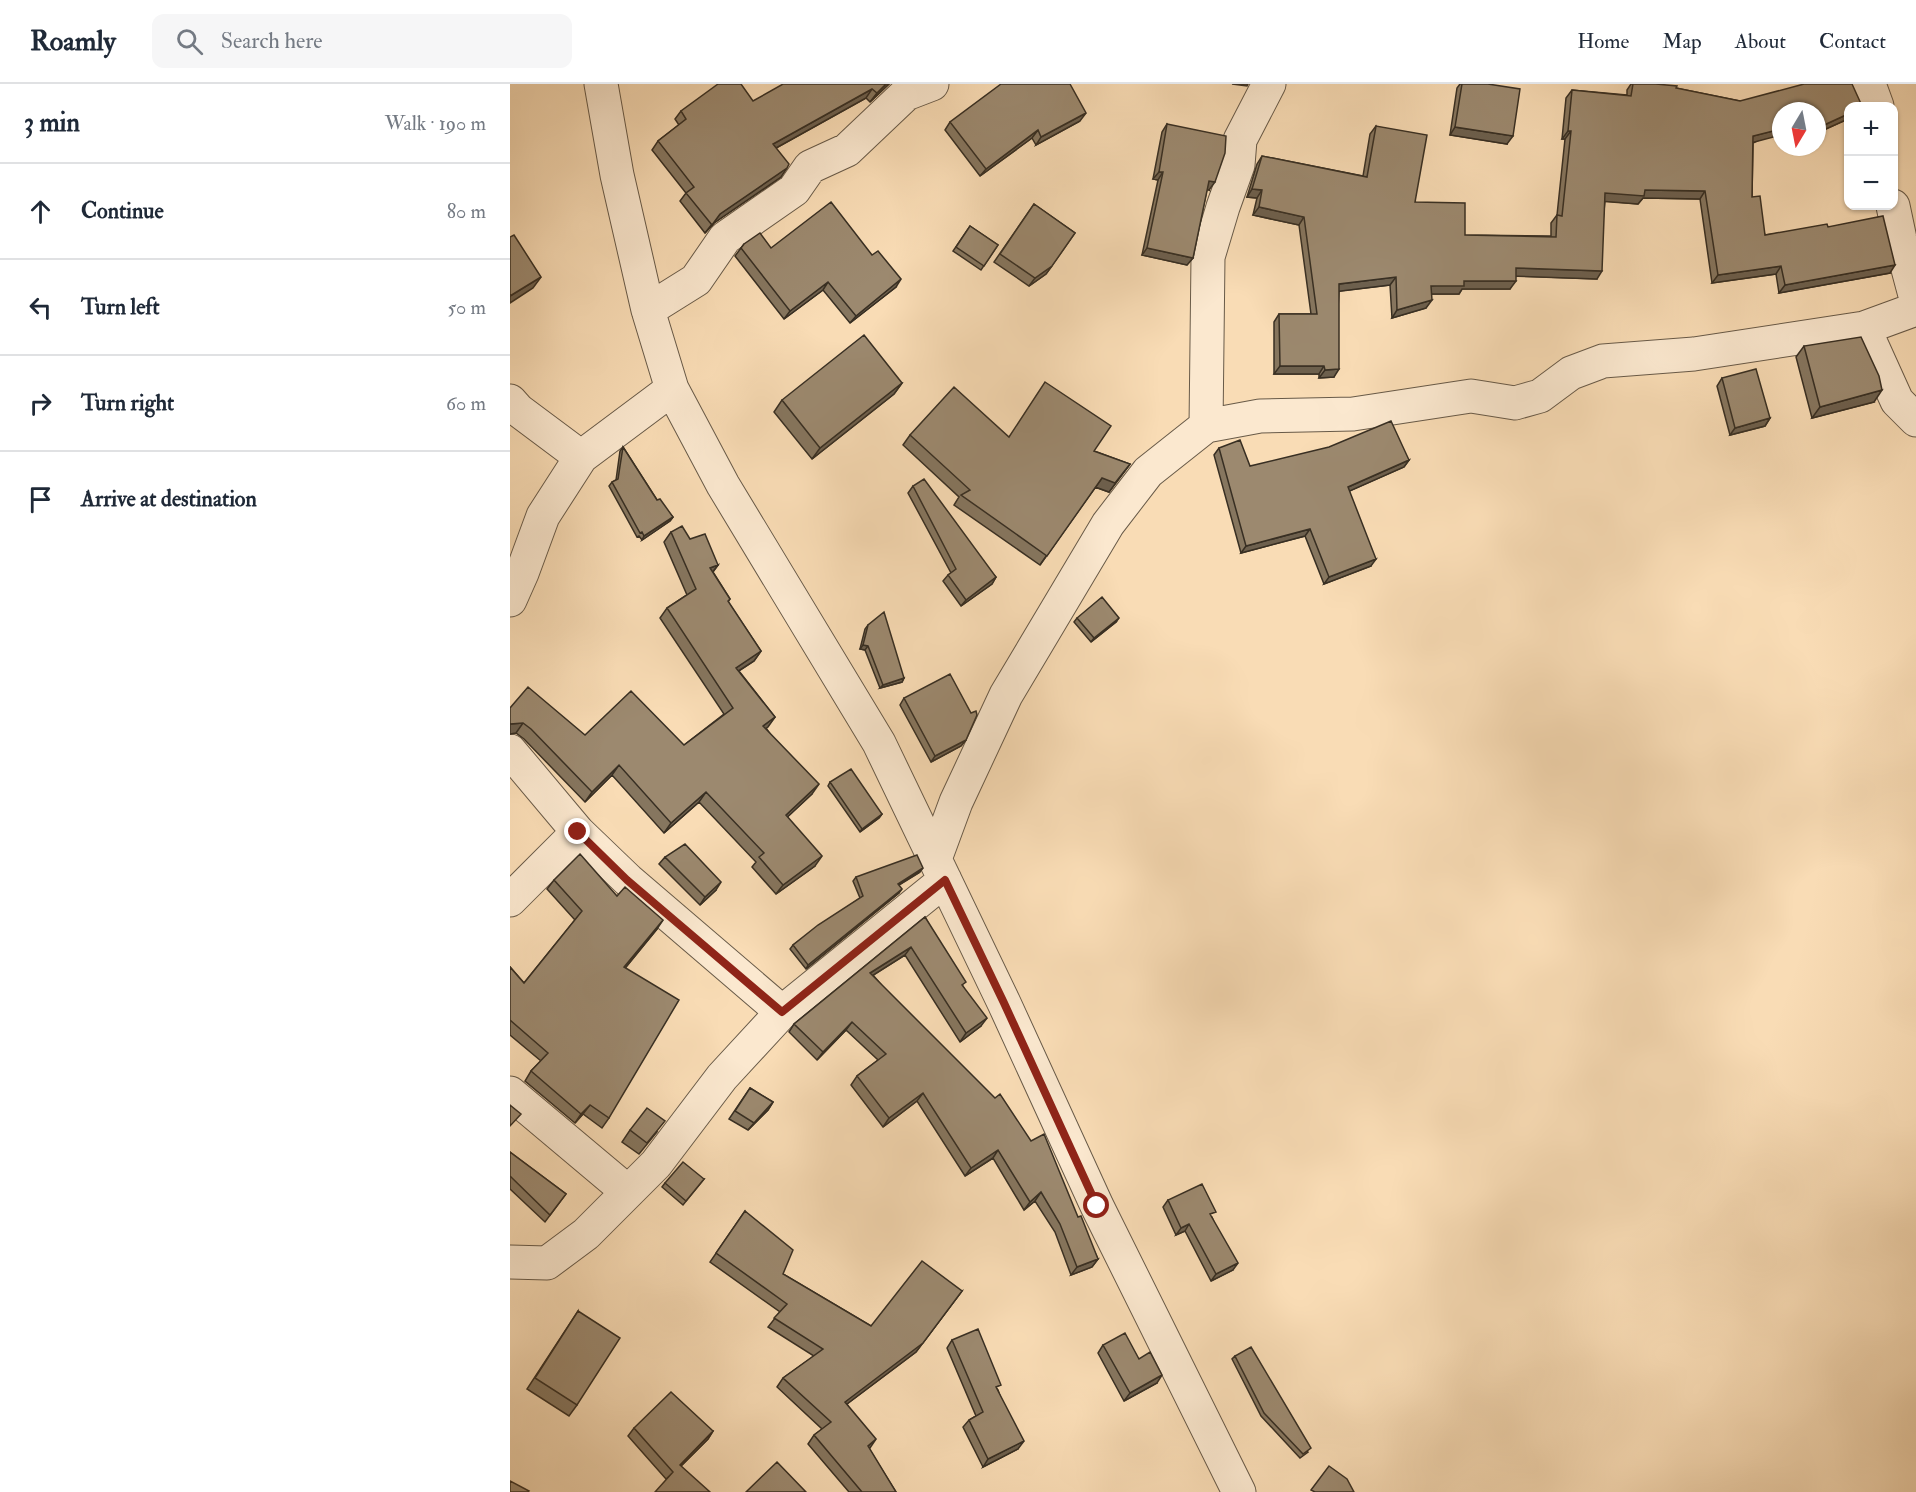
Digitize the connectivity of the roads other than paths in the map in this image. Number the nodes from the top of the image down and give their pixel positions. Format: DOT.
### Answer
graph roads {
  1 [pos="601,84"];
  2 [pos="932,84"];
  3 [pos="1269,84"];
  4 [pos="1869,84"];
  5 [pos="1876,102"];
  6 [pos="1894,210"];
  7 [pos="1916,299"];
  8 [pos="1916,309"];
  9 [pos="648,310"];
  10 [pos="1864,328"];
  11 [pos="672,389"];
  12 [pos="510,400"];
  13 [pos="1916,420"];
  14 [pos="1206,426"];
  15 [pos="581,457"];
  16 [pos="510,600"];
  17 [pos="510,751"];
  18 [pos="578,832"];
  19 [pos="940,869"];
  20 [pos="510,900"];
  21 [pos="782,1012"];
  22 [pos="510,1093"];
  23 [pos="628,1192"];
  24 [pos="510,1262"];
  25 [pos="1239,1492"];
  1 -- 9 [label="street"];
  2 -- 9 [label="street"];
  3 -- 14 [label="street"];
  4 -- 5 [label="street"];
  6 -- 7 [label="street"];
  8 -- 10 [label="street"];
  9 -- 11 [label="street"];
  10 -- 13 [label="street"];
  10 -- 14 [label="street"];
  11 -- 15 [label="street"];
  11 -- 19 [label="street"];
  12 -- 15 [label="street"];
  14 -- 19 [label="street"];
  15 -- 16 [label="street"];
  17 -- 18 [label="street"];
  18 -- 20 [label="street"];
  18 -- 21 [label="street"];
  19 -- 21 [label="street"];
  19 -- 25 [label="street"];
  21 -- 23 [label="street"];
  22 -- 23 [label="street"];
  23 -- 24 [label="street"];
}
